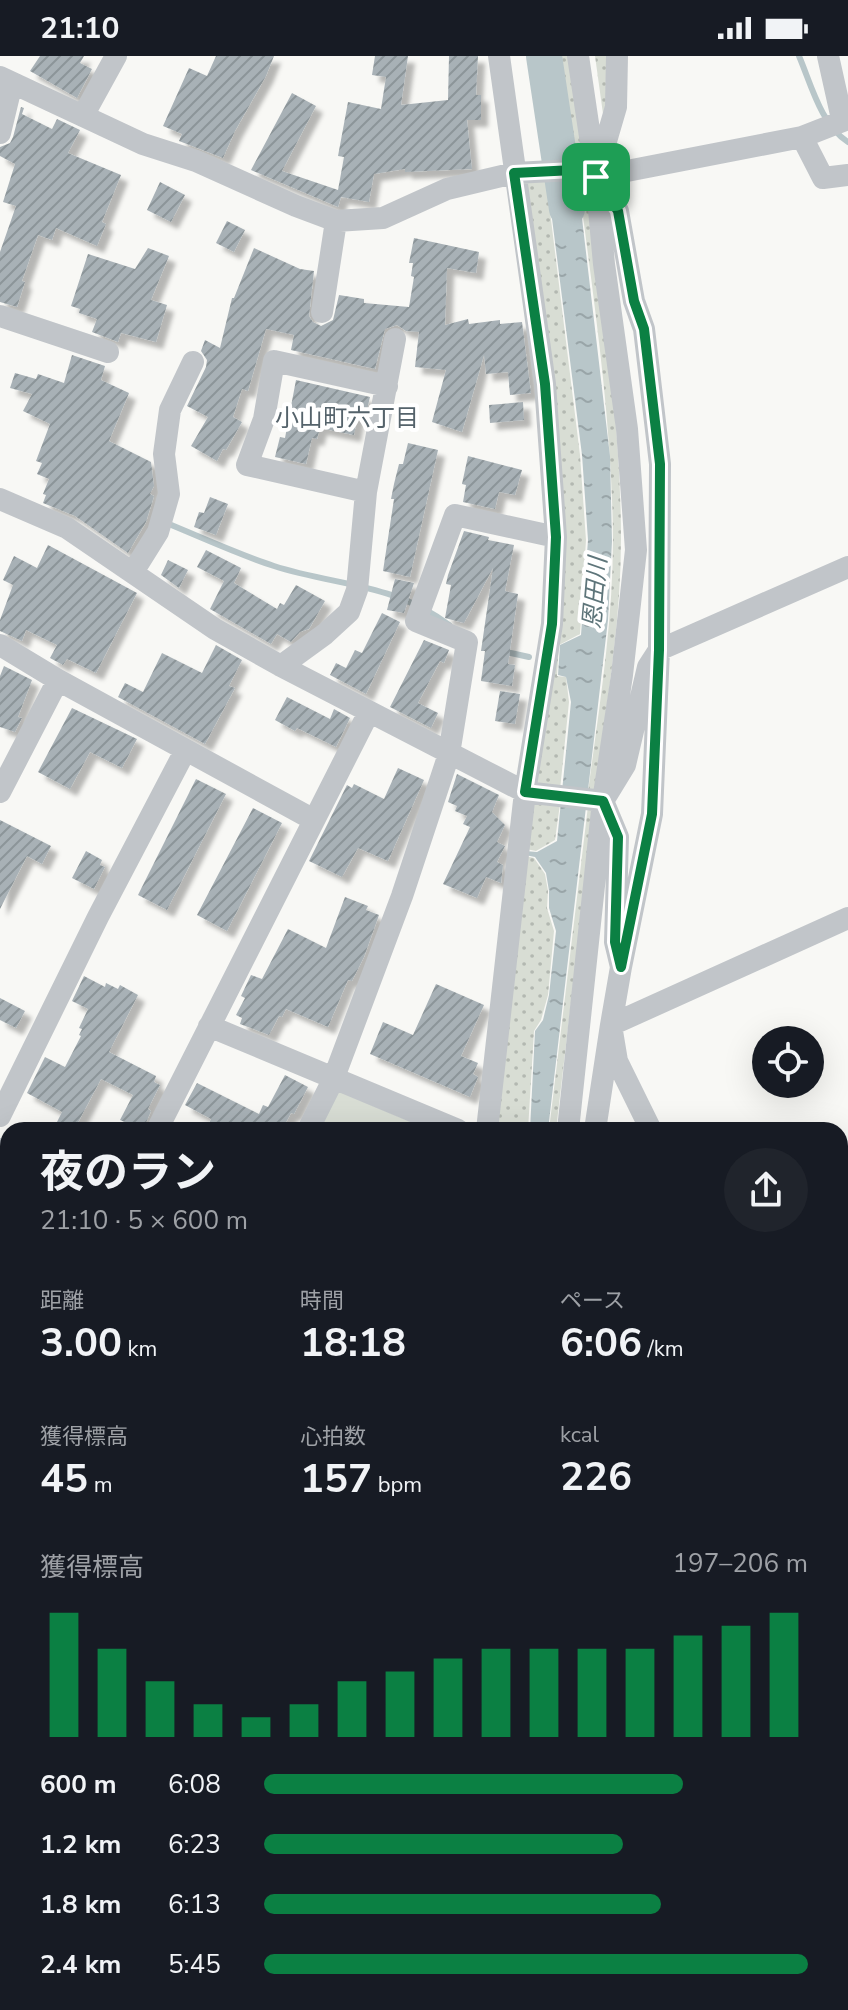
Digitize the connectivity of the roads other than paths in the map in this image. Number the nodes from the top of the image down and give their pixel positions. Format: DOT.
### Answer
graph roads {
  1 [pos="116,56"];
  2 [pos="499,56"];
  3 [pos="578,56"];
  4 [pos="617,56"];
  5 [pos="828,56"];
  6 [pos="6,80"];
  7 [pos="83,116"];
  8 [pos="831,125"];
  9 [pos="0,133"];
  10 [pos="514,173"];
  11 [pos="595,173"];
  12 [pos="848,175"];
  13 [pos="336,221"];
  14 [pos="322,312"];
  15 [pos="0,316"];
  16 [pos="395,339"];
  17 [pos="108,352"];
  18 [pos="193,362"];
  19 [pos="387,386"];
  20 [pos="366,492"];
  21 [pos="0,499"];
  22 [pos="556,537"];
  23 [pos="848,567"];
  24 [pos="133,572"];
  25 [pos="0,645"];
  26 [pos="659,650"];
  27 [pos="281,666"];
  28 [pos="58,680"];
  29 [pos="369,712"];
  30 [pos="185,751"];
  31 [pos="449,754"];
  32 [pos="0,792"];
  33 [pos="525,792"];
  34 [pos="603,801"];
  35 [pos="314,820"];
  36 [pos="848,918"];
  37 [pos="621,967"];
  38 [pos="611,1025"];
  39 [pos="209,1026"];
  40 [pos="333,1080"];
  41 [pos="0,1116"];
  42 [pos="161,1122"];
  43 [pos="312,1122"];
  44 [pos="438,1122"];
  45 [pos="488,1122"];
  46 [pos="569,1122"];
  47 [pos="596,1122"];
  48 [pos="647,1122"];
  1 -- 7 [label="street"];
  2 -- 10 [label="street"];
  3 -- 11 [label="street"];
  4 -- 11 [label="street"];
  5 -- 8 [label="street"];
  6 -- 7 [label="street"];
  6 -- 9 [label="street"];
  7 -- 13 [label="street"];
  8 -- 11 [label="street"];
  8 -- 12 [label="street"];
  10 -- 11 [label="street"];
  10 -- 13 [label="street"];
  10 -- 22 [label="street"];
  11 -- 26 [label="street"];
  11 -- 34 [label="street"];
  13 -- 14 [label="street"];
  15 -- 17 [label="street"];
  16 -- 19 [label="street"];
  18 -- 24 [label="street"];
  19 -- 20 [label="street"];
  19 -- 20 [label="street"];
  20 -- 27 [label="street"];
  21 -- 24 [label="street"];
  22 -- 31 [label="street"];
  22 -- 33 [label="street"];
  23 -- 26 [label="street"];
  24 -- 27 [label="street"];
  25 -- 28 [label="street"];
  26 -- 34 [label="street"];
  26 -- 37 [label="street"];
  27 -- 29 [label="street"];
  28 -- 30 [label="street"];
  28 -- 32 [label="street"];
  29 -- 31 [label="street"];
  29 -- 35 [label="street"];
  30 -- 35 [label="street"];
  30 -- 41 [label="street"];
  31 -- 33 [label="street"];
  31 -- 40 [label="street"];
  33 -- 34 [label="street"];
  33 -- 45 [label="street"];
  34 -- 37 [label="street"];
  34 -- 46 [label="street"];
  35 -- 39 [label="street"];
  36 -- 38 [label="street"];
  37 -- 38 [label="street"];
  38 -- 47 [label="street"];
  38 -- 48 [label="street"];
  39 -- 40 [label="street"];
  39 -- 42 [label="street"];
  40 -- 43 [label="street"];
  40 -- 44 [label="street"];
}
